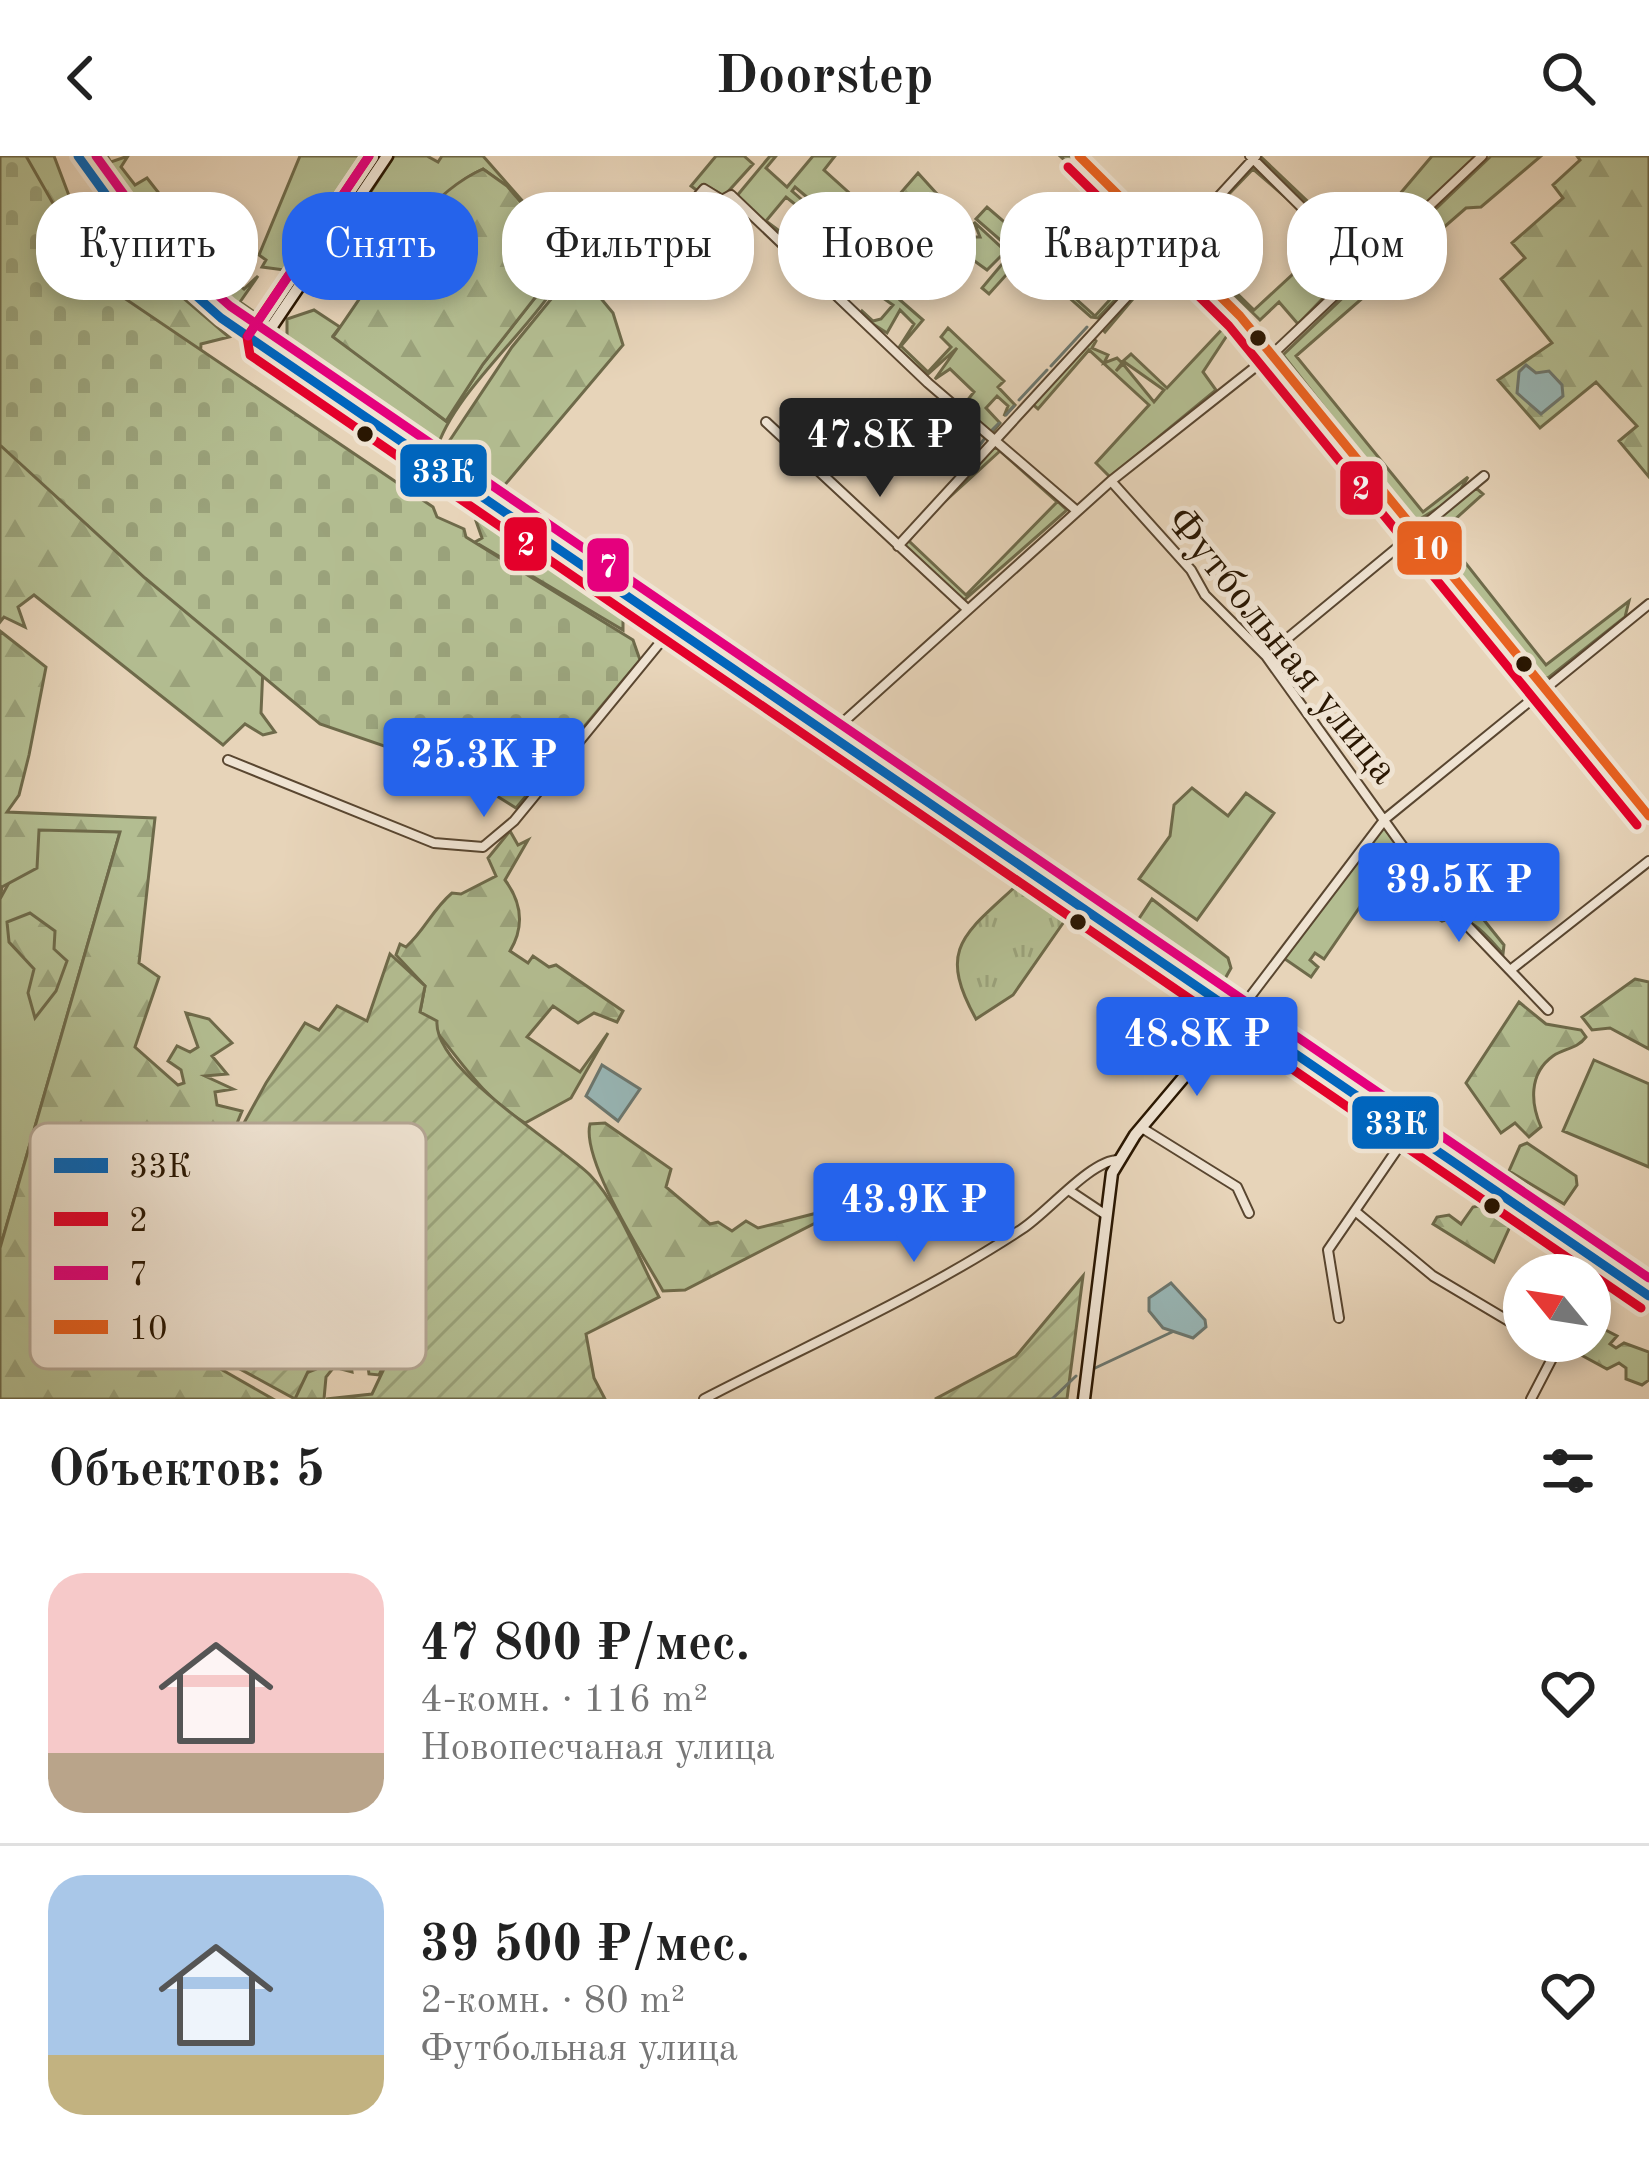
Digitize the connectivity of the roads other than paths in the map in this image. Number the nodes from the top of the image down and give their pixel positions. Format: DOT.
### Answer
graph roads {
  1 [pos="78,156"];
  2 [pos="387,156"];
  3 [pos="1079,156"];
  4 [pos="1482,156"];
  5 [pos="1253,157"];
  6 [pos="1117,192"];
  7 [pos="1221,192"];
  8 [pos="1288,192"];
  9 [pos="1444,192"];
  10 [pos="754,216"];
  11 [pos="1122,300"];
  12 [pos="1225,300"];
  13 [pos="1331,300"];
  14 [pos="260,344"];
  15 [pos="1270,356"];
  16 [pos="766,422"];
  17 [pos="994,439"];
  18 [pos="1484,476"];
  19 [pos="1111,482"];
  20 [pos="1077,511"];
  21 [pos="1416,532"];
  22 [pos="898,546"];
  23 [pos="1649,604"];
  24 [pos="966,608"];
  25 [pos="671,628"];
  26 [pos="1267,656"];
  27 [pos="1543,688"];
  28 [pos="828,736"];
  29 [pos="228,760"];
  30 [pos="1649,816"];
  31 [pos="1385,819"];
  32 [pos="1649,861"];
  33 [pos="1513,968"];
  34 [pos="1547,1010"];
  35 [pos="1238,1014"];
  36 [pos="1142,1128"];
  37 [pos="1408,1132"];
  38 [pos="1118,1160"];
  39 [pos="1070,1192"];
  40 [pos="1355,1211"];
  41 [pos="1103,1213"];
  42 [pos="1249,1214"];
  43 [pos="1649,1296"];
  44 [pos="1340,1318"];
  45 [pos="1503,1318"];
  46 [pos="1551,1362"];
  47 [pos="704,1399"];
  48 [pos="1084,1399"];
  49 [pos="1531,1399"];
  1 -- 14 [label="street"];
  2 -- 14 [label="street"];
  3 -- 6 [label="street"];
  4 -- 9 [label="street"];
  5 -- 7 [label="street"];
  5 -- 8 [label="street"];
  10 -- 17 [label="street"];
  11 -- 17 [label="street"];
  12 -- 15 [label="street"];
  13 -- 15 [label="street"];
  14 -- 25 [label="street"];
  15 -- 19 [label="street"];
  15 -- 21 [label="street"];
  16 -- 22 [label="street"];
  17 -- 20 [label="street"];
  17 -- 22 [label="street"];
  18 -- 21 [label="street"];
  19 -- 20 [label="street"];
  19 -- 26 [label="street, Футбольная улица"];
  20 -- 24 [label="street"];
  21 -- 26 [label="street"];
  21 -- 27 [label="street"];
  22 -- 24 [label="street"];
  23 -- 27 [label="street"];
  24 -- 28 [label="street"];
  25 -- 28 [label="street"];
  25 -- 29 [label="street"];
  26 -- 31 [label="street, Футбольная улица"];
  27 -- 30 [label="street"];
  27 -- 31 [label="street"];
  28 -- 35 [label="street"];
  31 -- 33 [label="street, Футбольная улица"];
  31 -- 35 [label="street"];
  32 -- 33 [label="street"];
  33 -- 34 [label="street, Футбольная улица"];
  35 -- 36 [label="street"];
  35 -- 37 [label="street"];
  36 -- 38 [label="street"];
  36 -- 42 [label="street"];
  37 -- 40 [label="street"];
  37 -- 43 [label="street"];
  38 -- 39 [label="street"];
  38 -- 41 [label="street"];
  39 -- 41 [label="street"];
  39 -- 47 [label="street"];
  40 -- 44 [label="street"];
  40 -- 45 [label="street"];
  41 -- 48 [label="street"];
  46 -- 49 [label="street"];
}
